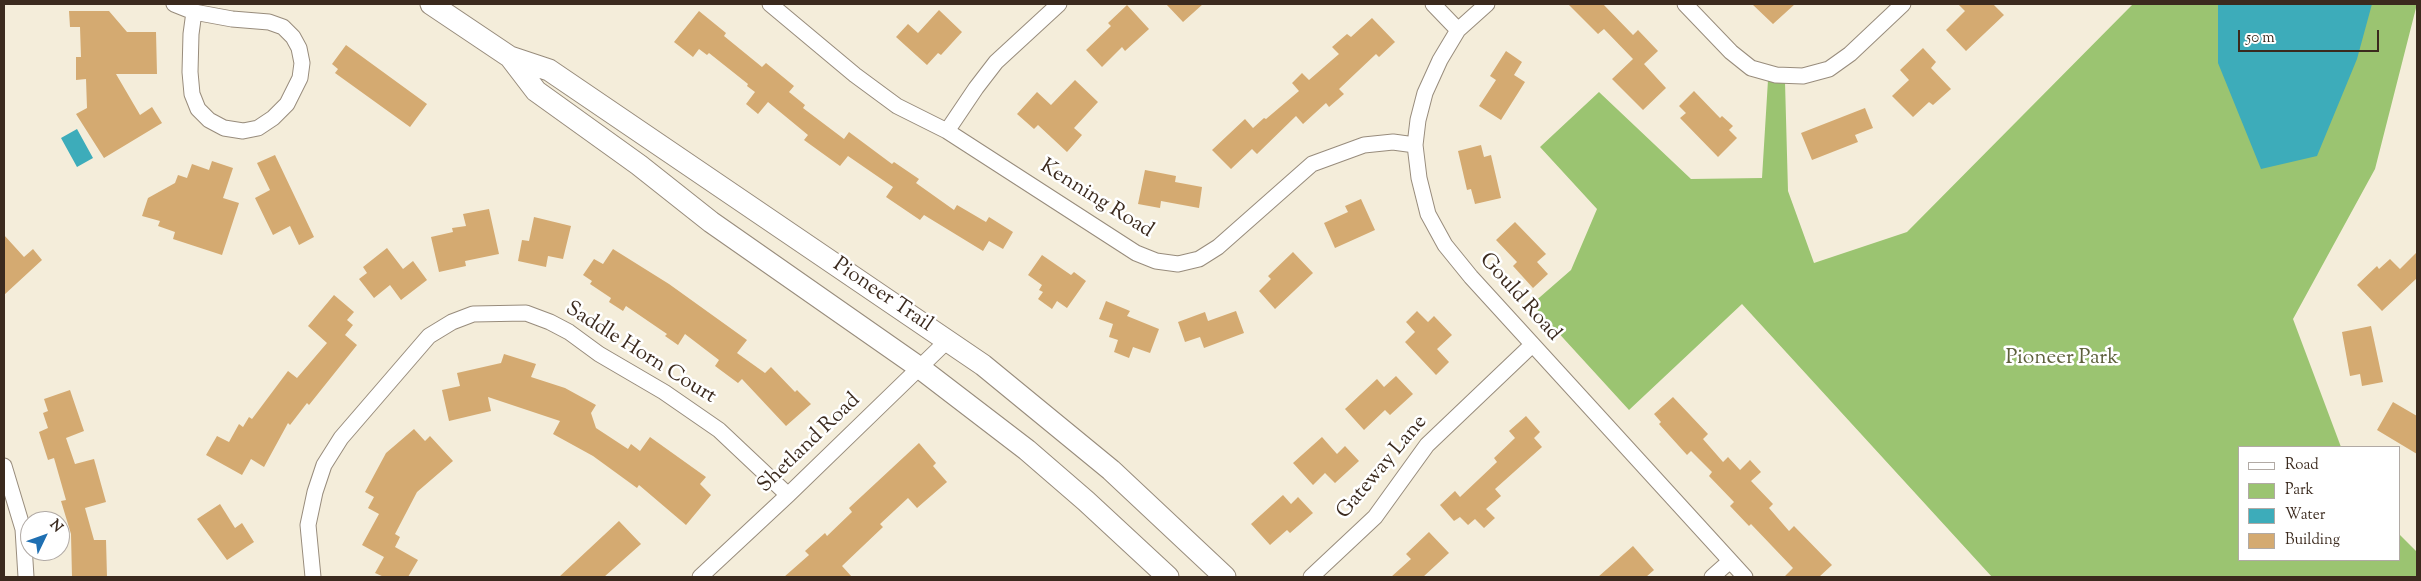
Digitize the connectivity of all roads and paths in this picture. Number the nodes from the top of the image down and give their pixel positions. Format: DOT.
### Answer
graph roads {
  1 [pos="174,4"];
  2 [pos="431,4"];
  3 [pos="770,4"];
  4 [pos="1059,4"];
  5 [pos="1433,4"];
  6 [pos="1487,4"];
  7 [pos="1685,4"];
  8 [pos="1903,4"];
  9 [pos="194,12"];
  10 [pos="1458,30"];
  11 [pos="510,58"];
  12 [pos="947,131"];
  13 [pos="1415,145"];
  14 [pos="948,340"];
  15 [pos="1532,345"];
  16 [pos="920,368"];
  17 [pos="4,466"];
  18 [pos="788,495"];
  19 [pos="1730,561"];
  20 [pos="26,577"];
  21 [pos="313,577"];
  22 [pos="700,577"];
  23 [pos="1168,577"];
  24 [pos="1225,577"];
  25 [pos="1311,577"];
  26 [pos="1712,577"];
  27 [pos="1745,577"];
  1 -- 9 [label="street"];
  2 -- 11 [label="main road, Pioneer Trail"];
  3 -- 12 [label="street, Kenning Road"];
  4 -- 12 [label="street"];
  5 -- 10 [label="street"];
  6 -- 10 [label="street, Gould Road"];
  7 -- 8 [label="street"];
  9 -- 9 [label="street"];
  10 -- 13 [label="street, Gould Road"];
  11 -- 14 [label="main road, Pioneer Trail"];
  11 -- 16 [label="main road, Pioneer Trail"];
  12 -- 13 [label="street, Kenning Road"];
  13 -- 15 [label="street, Gould Road"];
  14 -- 16 [label="street, Shetland Road"];
  14 -- 24 [label="main road, Pioneer Trail"];
  15 -- 19 [label="street, Gould Road"];
  15 -- 25 [label="street, Gateway Lane"];
  16 -- 18 [label="street, Shetland Road"];
  16 -- 23 [label="main road, Pioneer Trail"];
  17 -- 20 [label="street"];
  18 -- 21 [label="street, Saddle Horn Court"];
  18 -- 22 [label="street, Shetland Road"];
  19 -- 26 [label="street"];
  19 -- 27 [label="street, Gould Road"];
}
